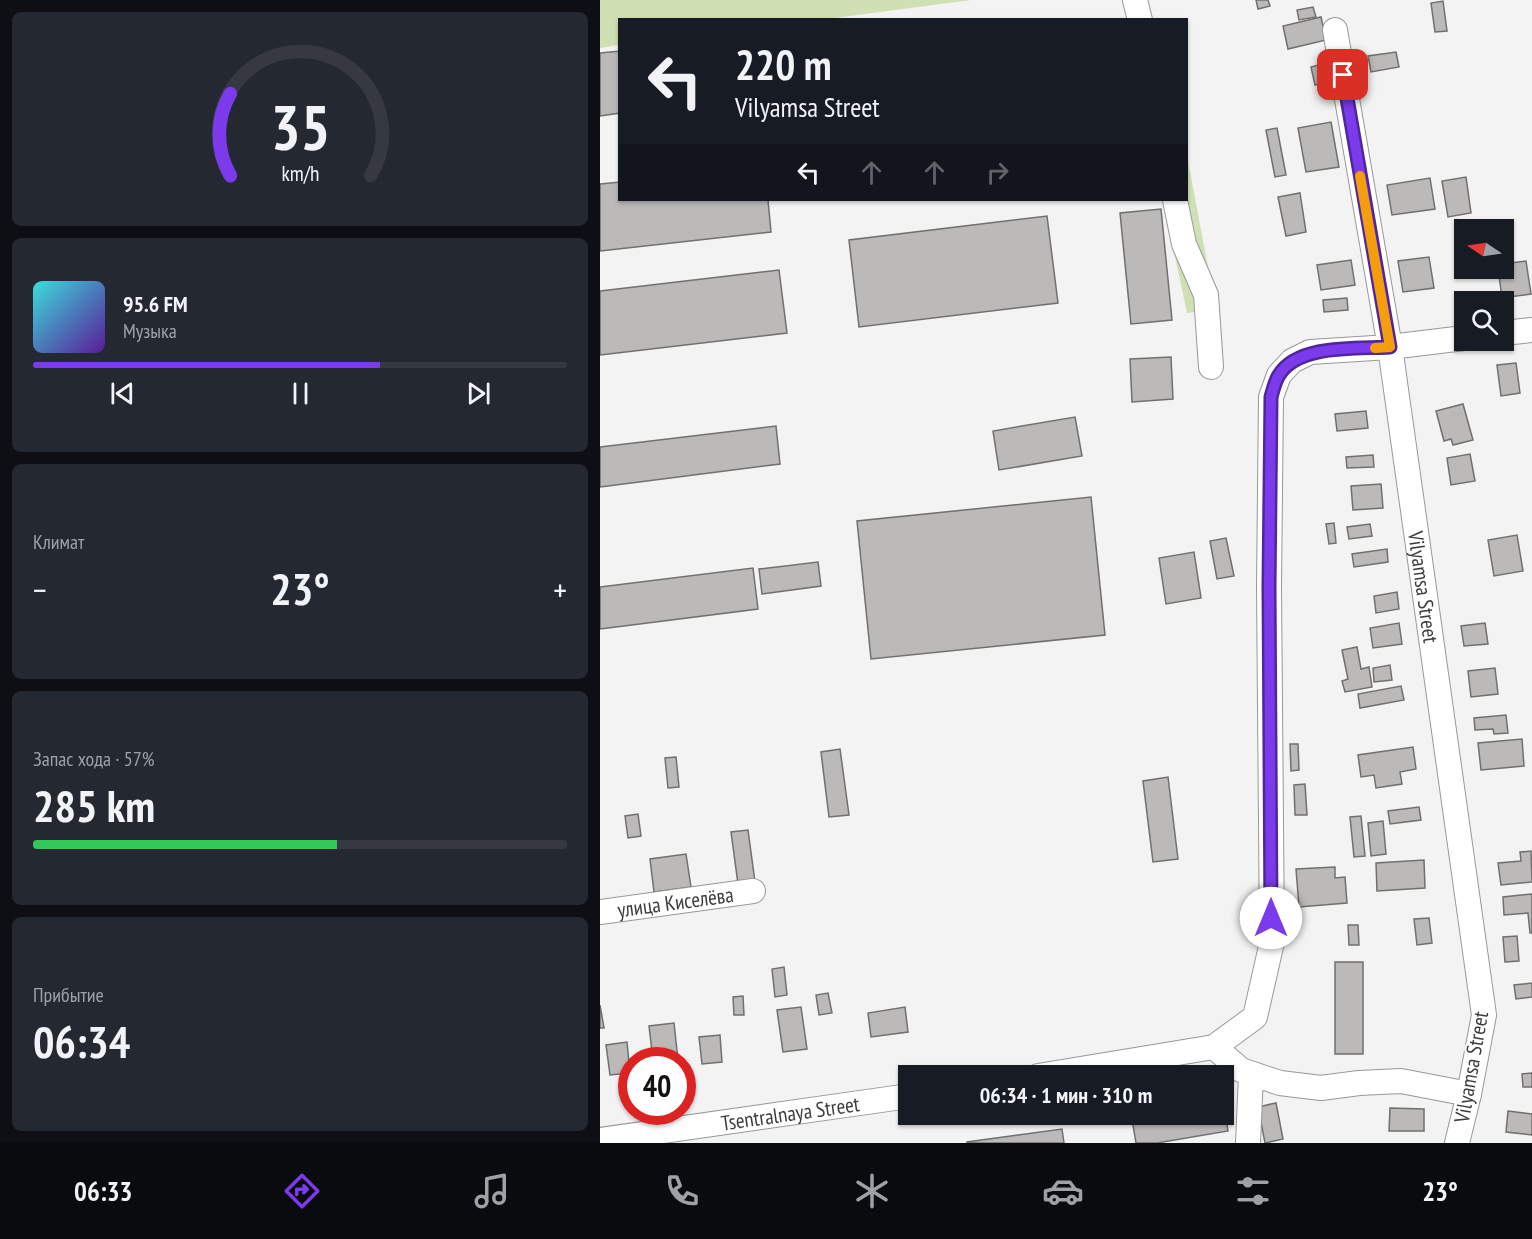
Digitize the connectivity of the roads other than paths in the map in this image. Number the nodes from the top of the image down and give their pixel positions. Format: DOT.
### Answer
graph roads {
  1 [pos="1136,0"];
  2 [pos="1140,18"];
  3 [pos="1335,30"];
  4 [pos="1175,201"];
  5 [pos="1532,330"];
  6 [pos="1514,332"];
  7 [pos="1454,339"];
  8 [pos="1390,347"];
  9 [pos="1211,367"];
  10 [pos="753,891"];
  11 [pos="600,912"];
  12 [pos="1214,1047"];
  13 [pos="1105,1065"];
  14 [pos="1251,1074"];
  15 [pos="1469,1094"];
  16 [pos="898,1098"];
  17 [pos="600,1140"];
  18 [pos="1248,1143"];
  19 [pos="1457,1143"];
  1 -- 2 [label="street"];
  3 -- 8 [label="street, Vilyamsa Street"];
  4 -- 9 [label="street"];
  5 -- 6 [label="street"];
  7 -- 8 [label="street"];
  8 -- 12 [label="street"];
  8 -- 15 [label="street, Vilyamsa Street"];
  10 -- 11 [label="street, улица Киселёва"];
  12 -- 13 [label="street"];
  12 -- 14 [label="street"];
  14 -- 15 [label="street"];
  14 -- 18 [label="street"];
  15 -- 19 [label="street, Vilyamsa Street"];
  16 -- 17 [label="street, Tsentralnaya Street"];
}
